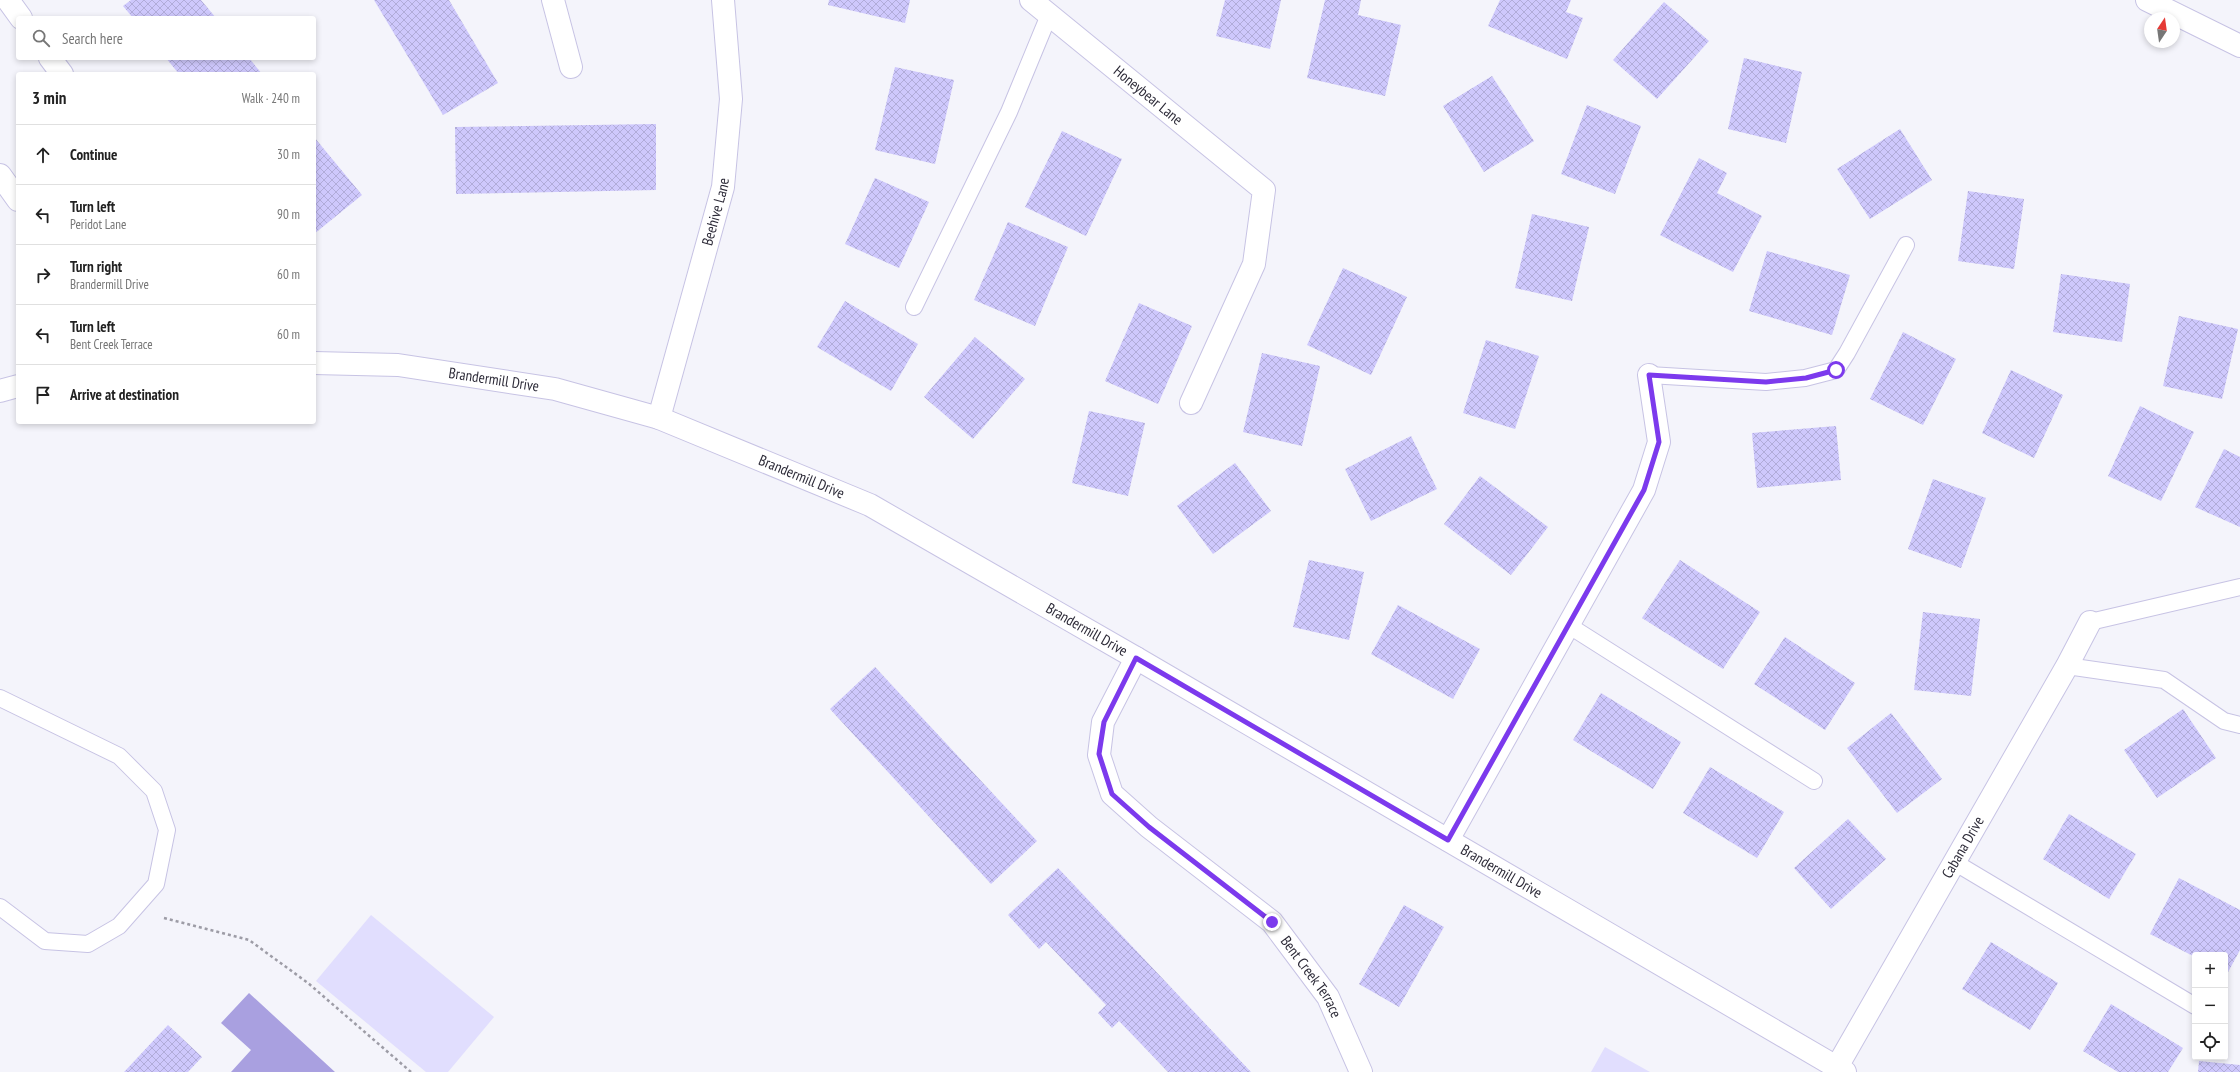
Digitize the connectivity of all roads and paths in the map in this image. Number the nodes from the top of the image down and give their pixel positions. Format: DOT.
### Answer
graph roads {
  1 [pos="8,0"];
  2 [pos="553,0"];
  3 [pos="723,0"];
  4 [pos="1031,0"];
  5 [pos="2147,0"];
  6 [pos="1049,15"];
  7 [pos="20,16"];
  8 [pos="2240,46"];
  9 [pos="52,60"];
  10 [pos="571,67"];
  11 [pos="60,72"];
  12 [pos="0,175"];
  13 [pos="16,197"];
  14 [pos="1906,245"];
  15 [pos="914,307"];
  16 [pos="316,363"];
  17 [pos="1649,375"];
  18 [pos="16,387"];
  19 [pos="0,391"];
  20 [pos="1191,403"];
  21 [pos="659,418"];
  22 [pos="2240,587"];
  23 [pos="2090,622"];
  24 [pos="1568,625"];
  25 [pos="1136,658"];
  26 [pos="2067,666"];
  27 [pos="0,698"];
  28 [pos="2240,725"];
  29 [pos="1814,781"];
  30 [pos="1448,840"];
  31 [pos="1954,862"];
  32 [pos="136,906"];
  33 [pos="0,907"];
  34 [pos="2192,1004"];
  35 [pos="1838,1070"];
  36 [pos="411,1072"];
  37 [pos="1361,1072"];
  1 -- 7 [label="street"];
  2 -- 10 [label="street"];
  3 -- 21 [label="street, Beehive Lane"];
  4 -- 6 [label="street, Honeybear Lane"];
  5 -- 8 [label="street"];
  6 -- 15 [label="lane"];
  6 -- 20 [label="street, Honeybear Lane"];
  9 -- 11 [label="street"];
  12 -- 13 [label="street"];
  14 -- 17 [label="lane"];
  16 -- 21 [label="street, Brandermill Drive"];
  17 -- 24 [label="street"];
  18 -- 19 [label="street"];
  21 -- 25 [label="street, Brandermill Drive"];
  22 -- 23 [label="lane"];
  23 -- 26 [label="street, Cabana Drive"];
  24 -- 29 [label="lane"];
  24 -- 30 [label="street"];
  25 -- 30 [label="street, Brandermill Drive"];
  25 -- 37 [label="street, Bent Creek Terrace"];
  26 -- 28 [label="lane"];
  26 -- 31 [label="street, Cabana Drive"];
  27 -- 32 [label="lane"];
  30 -- 35 [label="street, Brandermill Drive"];
  31 -- 34 [label="lane"];
  31 -- 35 [label="street, Cabana Drive"];
  32 -- 33 [label="lane"];
  32 -- 36 [label="path"];
}
